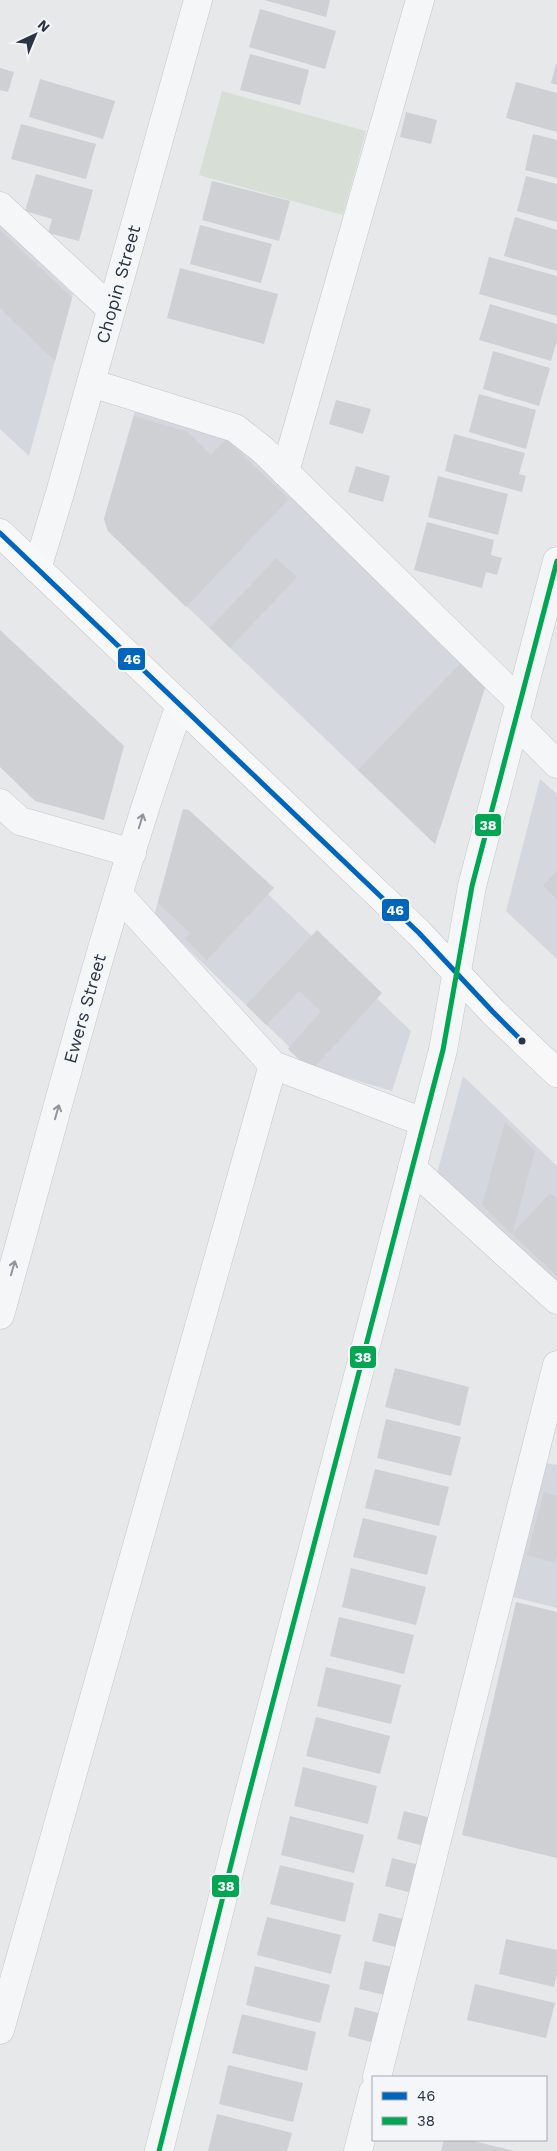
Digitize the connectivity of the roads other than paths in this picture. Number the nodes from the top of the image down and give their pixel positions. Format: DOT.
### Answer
graph roads {
  1 [pos="198,0"];
  2 [pos="420,0"];
  3 [pos="0,206"];
  4 [pos="112,309"];
  5 [pos="91,384"];
  6 [pos="285,472"];
  7 [pos="0,533"];
  8 [pos="557,561"];
  9 [pos="37,569"];
  10 [pos="180,705"];
  11 [pos="517,712"];
  12 [pos="557,764"];
  13 [pos="0,802"];
  14 [pos="132,853"];
  15 [pos="118,895"];
  16 [pos="456,973"];
  17 [pos="273,1066"];
  18 [pos="557,1073"];
  19 [pos="423,1122"];
  20 [pos="412,1168"];
  21 [pos="557,1300"];
  22 [pos="0,1315"];
  23 [pos="557,1365"];
  24 [pos="0,2030"];
  25 [pos="377,2076"];
  26 [pos="372,2096"];
  27 [pos="159,2151"];
  28 [pos="358,2151"];
  1 -- 4 [label="street, Chopin Street"];
  2 -- 6 [label="street"];
  3 -- 4 [label="street"];
  4 -- 5 [label="street, Chopin Street"];
  5 -- 6 [label="street"];
  5 -- 9 [label="street, Chopin Street"];
  6 -- 11 [label="street"];
  7 -- 9 [label="main road"];
  8 -- 11 [label="street"];
  9 -- 10 [label="main road"];
  14 -- 10 [label="street, Ewers Street, one-way"];
  10 -- 16 [label="main road"];
  11 -- 12 [label="street"];
  11 -- 16 [label="street"];
  13 -- 14 [label="street"];
  14 -- 15 [label="street, Ewers Street"];
  15 -- 17 [label="street"];
  22 -- 15 [label="street, Ewers Street, one-way"];
  16 -- 18 [label="main road"];
  16 -- 19 [label="street"];
  17 -- 19 [label="street"];
  17 -- 24 [label="street"];
  19 -- 20 [label="street"];
  20 -- 21 [label="street"];
  20 -- 27 [label="street"];
  23 -- 25 [label="street"];
  26 -- 28 [label="street"];
}
